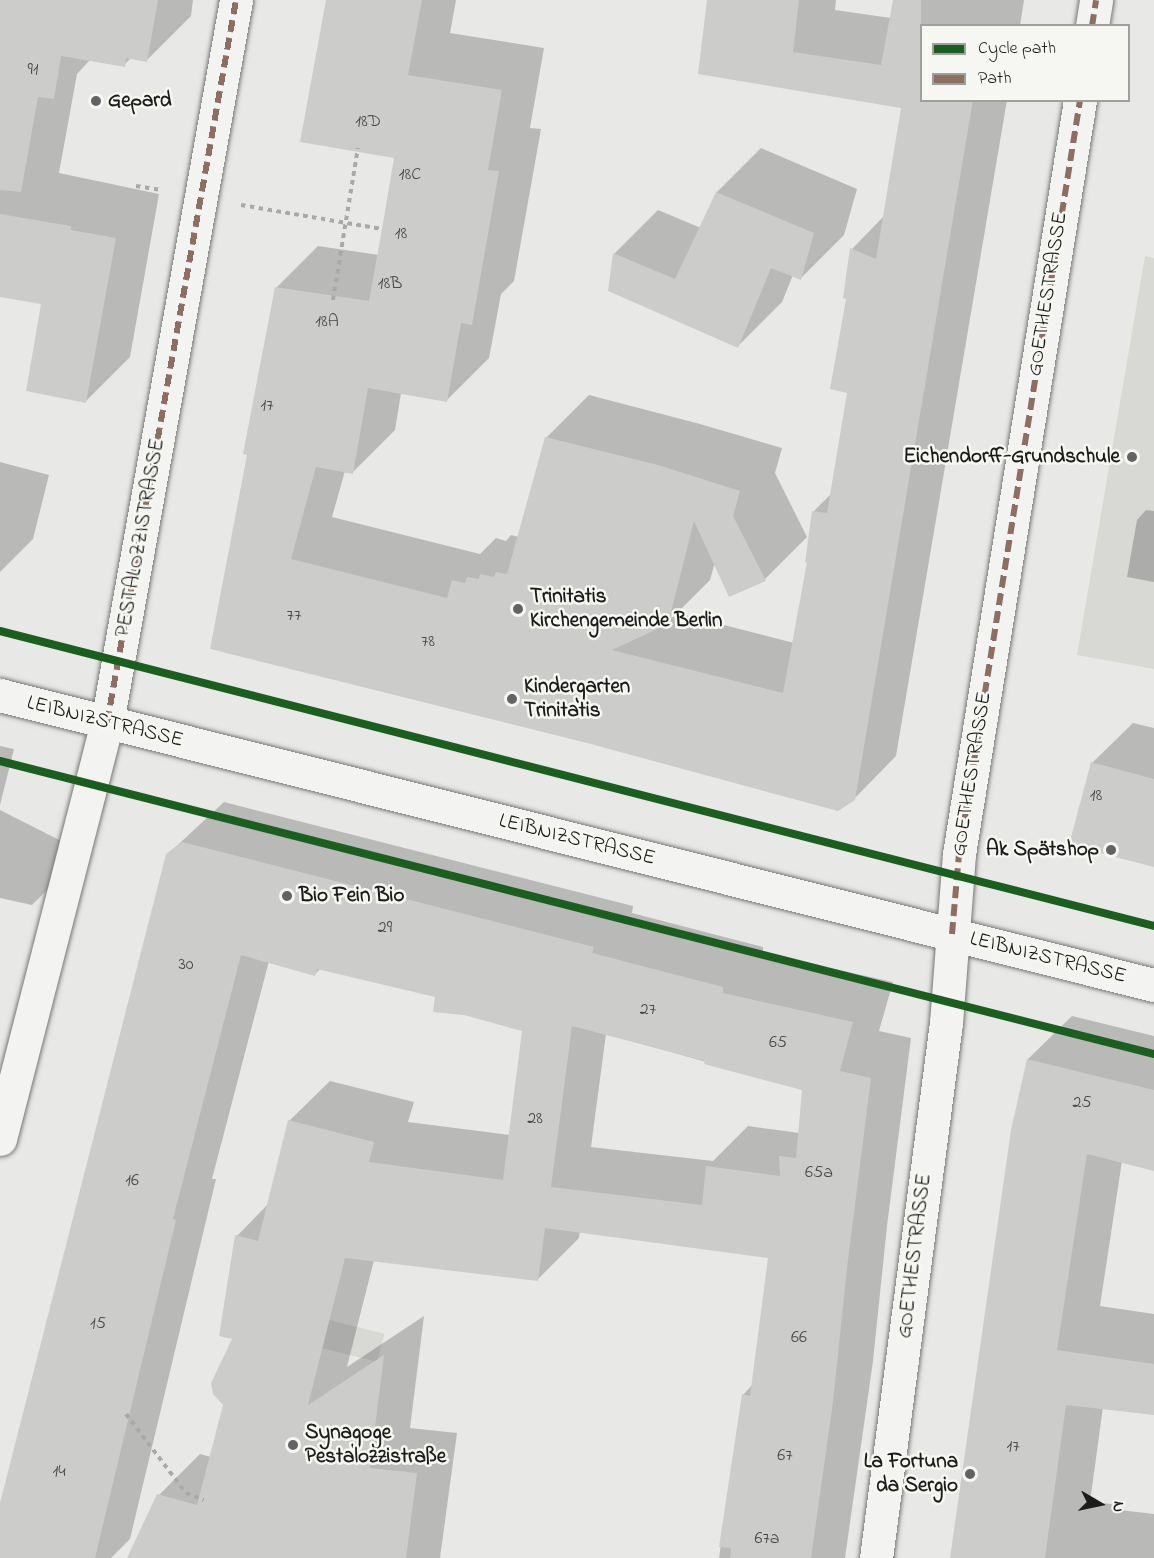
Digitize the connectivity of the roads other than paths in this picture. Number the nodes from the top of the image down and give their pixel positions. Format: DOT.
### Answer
graph roads {
  1 [pos="236,0"];
  2 [pos="1096,0"];
  3 [pos="1092,24"];
  4 [pos="1080,102"];
  5 [pos="0,695"];
  6 [pos="107,723"];
  7 [pos="952,934"];
  8 [pos="1154,985"];
  9 [pos="0,1139"];
  10 [pos="876,1558"];
  1 -- 6 [label="street, PESTALOZZISTRASSE"];
  2 -- 3 [label="street"];
  4 -- 7 [label="street, GOETHESTRASSE"];
  5 -- 6 [label="street, LEIBNIZSTRASSE"];
  6 -- 7 [label="street, LEIBNIZSTRASSE"];
  6 -- 9 [label="street, PESTALOZZISTRASSE"];
  7 -- 8 [label="street, LEIBNIZSTRASSE"];
  7 -- 10 [label="street, GOETHESTRASSE"];
}
